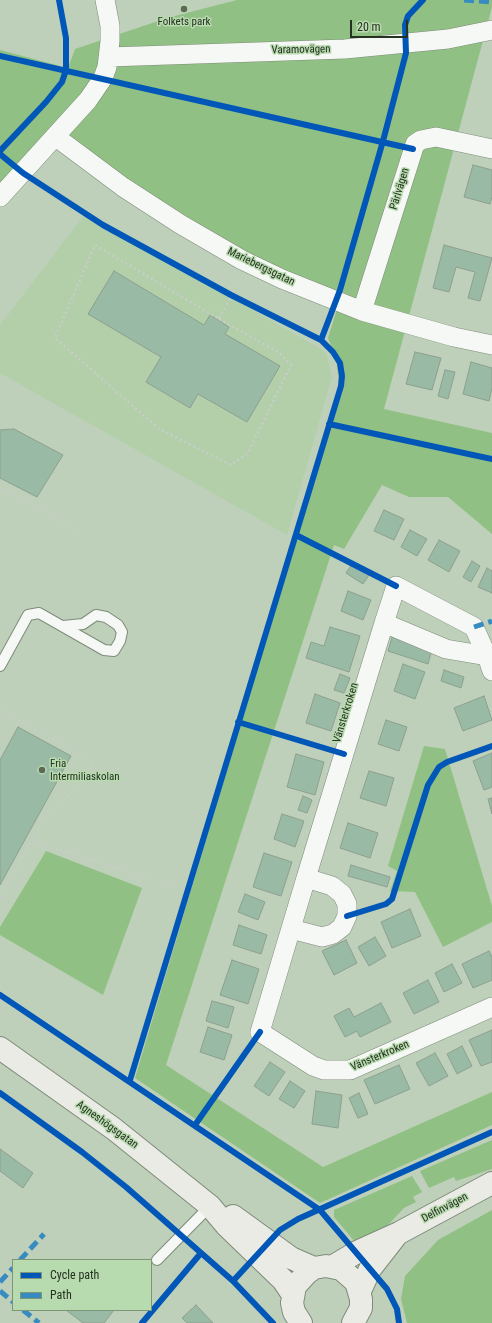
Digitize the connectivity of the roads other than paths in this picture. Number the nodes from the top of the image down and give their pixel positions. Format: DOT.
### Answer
graph roads {
  1 [pos="105,0"];
  2 [pos="492,30"];
  3 [pos="109,57"];
  4 [pos="56,137"];
  5 [pos="492,149"];
  6 [pos="0,198"];
  7 [pos="362,311"];
  8 [pos="492,345"];
  9 [pos="384,623"];
  10 [pos="63,626"];
  11 [pos="489,663"];
  12 [pos="0,666"];
  13 [pos="306,878"];
  14 [pos="291,929"];
  15 [pos="492,1007"];
  16 [pos="0,1048"];
  17 [pos="492,1183"];
  18 [pos="210,1206"];
  19 [pos="399,1233"];
  20 [pos="157,1260"];
  21 [pos="323,1267"];
  22 [pos="360,1290"];
  23 [pos="293,1295"];
  24 [pos="357,1321"];
  25 [pos="301,1323"];
  1 -- 3 [label="street"];
  2 -- 3 [label="street, Varamovägen"];
  3 -- 4 [label="street"];
  4 -- 6 [label="street"];
  4 -- 7 [label="street, Mariebergsgatan"];
  5 -- 7 [label="street, Pärlvägen"];
  7 -- 8 [label="street, Mariebergsgatan"];
  9 -- 11 [label="street, Vänsterkroken"];
  9 -- 11 [label="street, Vänsterkroken"];
  9 -- 13 [label="street, Vänsterkroken"];
  10 -- 10 [label="lane"];
  10 -- 12 [label="lane"];
  13 -- 14 [label="street, Vänsterkroken"];
  13 -- 14 [label="street"];
  14 -- 15 [label="street, Vänsterkroken"];
  16 -- 18 [label="street, Agneshögsgatan"];
  17 -- 19 [label="street, Delfinvägen"];
  18 -- 20 [label="lane"];
  18 -- 21 [label="street, Agneshögsgatan"];
  18 -- 23 [label="street, Agneshögsgatan"];
  19 -- 21 [label="street, Delfinvägen"];
  19 -- 22 [label="street, Delfinvägen"];
  21 -- 22 [label="street, Agneshögsgatan"];
  21 -- 23 [label="street"];
  22 -- 24 [label="street"];
  23 -- 25 [label="street, Agneshögsgatan"];
}
